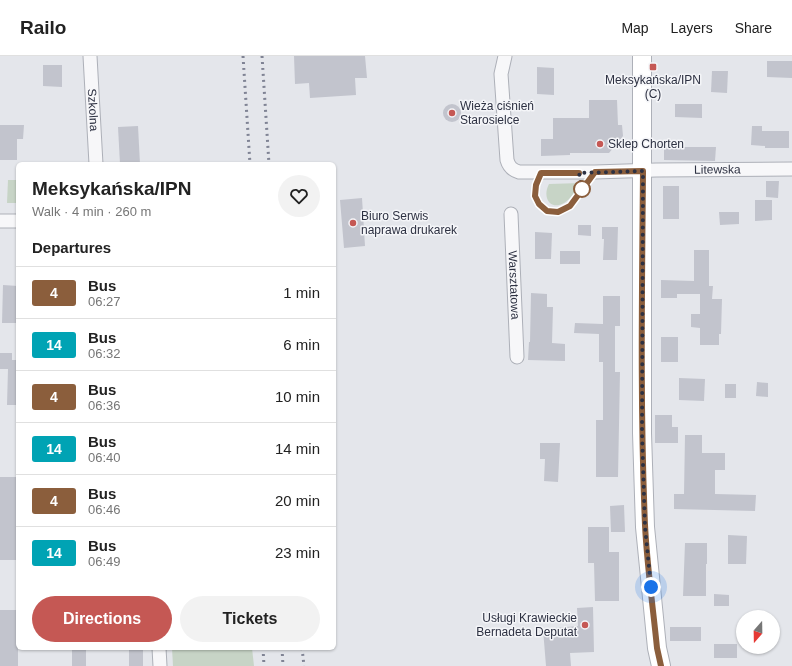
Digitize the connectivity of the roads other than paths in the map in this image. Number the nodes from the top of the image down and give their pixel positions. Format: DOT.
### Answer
graph roads {
  1 [pos="90,56"];
  2 [pos="505,56"];
  3 [pos="642,56"];
  4 [pos="96,162"];
  5 [pos="792,169"];
  6 [pos="643,171"];
  7 [pos="511,214"];
  8 [pos="0,221"];
  9 [pos="16,221"];
  10 [pos="516,357"];
  11 [pos="159,650"];
  12 [pos="160,666"];
  13 [pos="661,666"];
  1 -- 4 [label="street, Szkolna"];
  2 -- 6 [label="street, Litewska"];
  3 -- 6 [label="street"];
  5 -- 6 [label="street, Litewska"];
  6 -- 13 [label="street"];
  7 -- 10 [label="street, Warsztatowa"];
  8 -- 9 [label="street"];
  11 -- 12 [label="street"];
}
